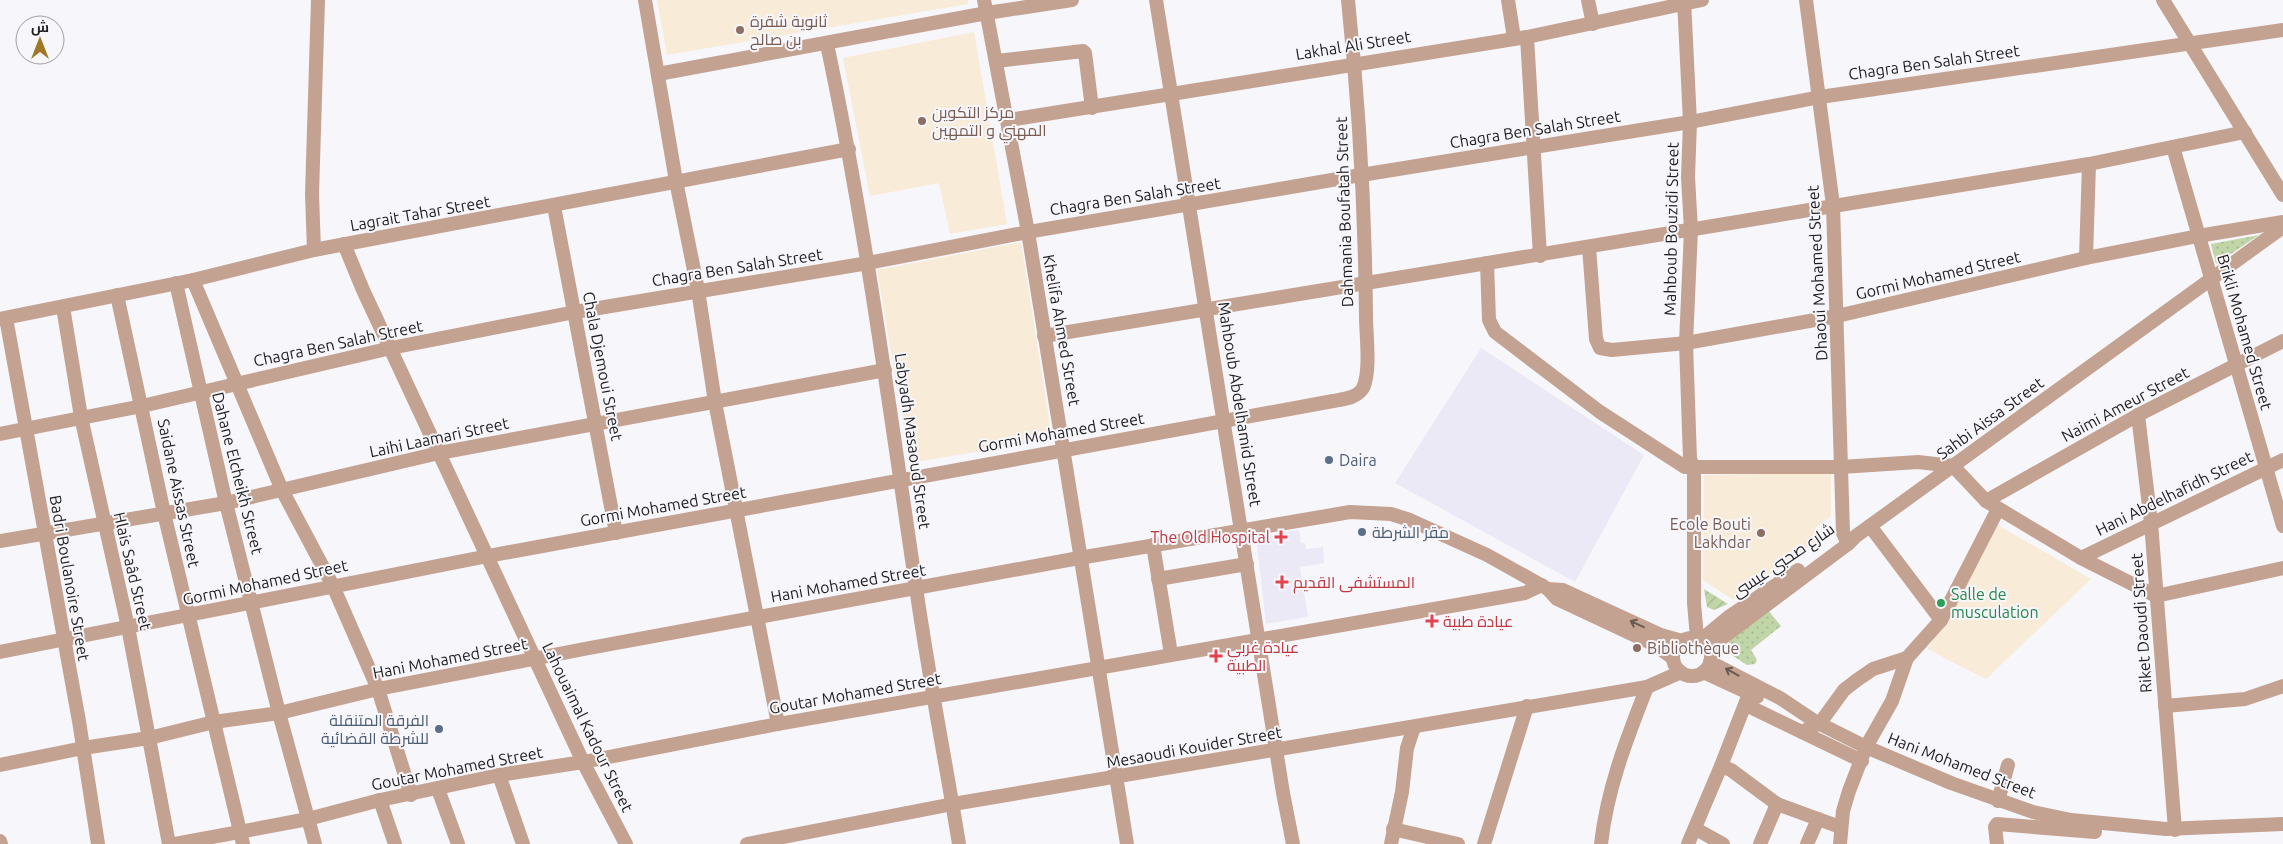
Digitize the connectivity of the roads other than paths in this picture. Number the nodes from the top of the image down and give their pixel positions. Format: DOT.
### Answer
graph roads {
  1 [pos="318,0"];
  2 [pos="645,0"];
  3 [pos="1072,0"];
  4 [pos="1156,0"];
  5 [pos="1348,0"];
  6 [pos="1508,0"];
  7 [pos="1588,0"];
  8 [pos="1702,0"];
  9 [pos="1806,0"];
  10 [pos="2163,0"];
  11 [pos="1684,2"];
  12 [pos="985,6"];
  13 [pos="1593,24"];
  14 [pos="2283,30"];
  15 [pos="1520,38"];
  16 [pos="2189,42"];
  17 [pos="827,44"];
  18 [pos="997,61"];
  19 [pos="1354,63"];
  20 [pos="658,74"];
  21 [pos="1173,94"];
  22 [pos="1820,96"];
  23 [pos="1092,108"];
  24 [pos="1008,120"];
  25 [pos="1690,122"];
  26 [pos="2244,132"];
  27 [pos="2173,147"];
  28 [pos="1534,148"];
  29 [pos="849,149"];
  30 [pos="2090,164"];
  31 [pos="1361,175"];
  32 [pos="676,181"];
  33 [pos="2283,195"];
  34 [pos="1833,205"];
  35 [pos="554,206"];
  36 [pos="1190,206"];
  37 [pos="2283,222"];
  38 [pos="2283,226"];
  39 [pos="1691,230"];
  40 [pos="1028,232"];
  41 [pos="2198,236"];
  42 [pos="344,244"];
  43 [pos="1590,247"];
  44 [pos="314,250"];
  45 [pos="1540,256"];
  46 [pos="2086,258"];
  47 [pos="868,263"];
  48 [pos="1487,263"];
  49 [pos="2212,279"];
  50 [pos="193,280"];
  51 [pos="176,283"];
  52 [pos="1366,284"];
  53 [pos="698,290"];
  54 [pos="116,295"];
  55 [pos="63,307"];
  56 [pos="1206,309"];
  57 [pos="575,312"];
  58 [pos="1837,316"];
  59 [pos="3,318"];
  60 [pos="1044,336"];
  61 [pos="2283,342"];
  62 [pos="1686,343"];
  63 [pos="391,348"];
  64 [pos="2235,365"];
  65 [pos="885,370"];
  66 [pos="236,384"];
  67 [pos="200,392"];
  68 [pos="1333,401"];
  69 [pos="715,402"];
  70 [pos="142,406"];
  71 [pos="2138,415"];
  72 [pos="81,417"];
  73 [pos="1225,420"];
  74 [pos="596,424"];
  75 [pos="27,429"];
  76 [pos="0,434"];
  77 [pos="1065,450"];
  78 [pos="439,453"];
  79 [pos="2283,460"];
  80 [pos="1690,465"];
  81 [pos="1953,466"];
  82 [pos="1841,467"];
  83 [pos="2266,468"];
  84 [pos="901,480"];
  85 [pos="282,490"];
  86 [pos="226,502"];
  87 [pos="1986,502"];
  88 [pos="1998,509"];
  89 [pos="736,511"];
  90 [pos="164,513"];
  91 [pos="2151,523"];
  92 [pos="104,524"];
  93 [pos="1870,526"];
  94 [pos="2283,526"];
  95 [pos="1242,530"];
  96 [pos="616,533"];
  97 [pos="45,534"];
  98 [pos="1849,539"];
  99 [pos="0,541"];
  100 [pos="1153,545"];
  101 [pos="488,556"];
  102 [pos="1079,558"];
  103 [pos="2081,558"];
  104 [pos="1247,564"];
  105 [pos="2283,568"];
  106 [pos="1158,579"];
  107 [pos="333,586"];
  108 [pos="1545,587"];
  109 [pos="916,589"];
  110 [pos="2156,596"];
  111 [pos="252,604"];
  112 [pos="1694,604"];
  113 [pos="189,616"];
  114 [pos="1730,616"];
  115 [pos="757,617"];
  116 [pos="1941,620"];
  117 [pos="128,627"];
  118 [pos="1258,639"];
  119 [pos="63,640"];
  120 [pos="1698,649"];
  121 [pos="0,652"];
  122 [pos="1171,654"];
  123 [pos="1673,658"];
  124 [pos="1907,658"];
  125 [pos="535,659"];
  126 [pos="1098,668"];
  127 [pos="1681,672"];
  128 [pos="2283,686"];
  129 [pos="1647,687"];
  130 [pos="378,689"];
  131 [pos="934,698"];
  132 [pos="1747,699"];
  133 [pos="1527,706"];
  134 [pos="2165,706"];
  135 [pos="279,713"];
  136 [pos="1804,715"];
  137 [pos="214,722"];
  138 [pos="1820,723"];
  139 [pos="778,724"];
  140 [pos="1414,727"];
  141 [pos="1802,732"];
  142 [pos="148,738"];
  143 [pos="1866,747"];
  144 [pos="83,748"];
  145 [pos="1277,750"];
  146 [pos="1862,761"];
  147 [pos="583,762"];
  148 [pos="0,765"];
  149 [pos="2008,765"];
  150 [pos="1721,766"];
  151 [pos="499,775"];
  152 [pos="1118,778"];
  153 [pos="438,790"];
  154 [pos="411,795"];
  155 [pos="380,800"];
  156 [pos="1998,801"];
  157 [pos="953,804"];
  158 [pos="1777,804"];
  159 [pos="308,819"];
  160 [pos="1818,819"];
  161 [pos="2283,824"];
  162 [pos="1840,827"];
  163 [pos="2147,828"];
  164 [pos="1393,829"];
  165 [pos="1696,829"];
  166 [pos="2175,830"];
  167 [pos="242,839"];
  168 [pos="796,840"];
  169 [pos="98,844"];
  170 [pos="169,844"];
  171 [pos="176,844"];
  172 [pos="316,844"];
  173 [pos="394,844"];
  174 [pos="458,844"];
  175 [pos="524,844"];
  176 [pos="626,844"];
  177 [pos="747,844"];
  178 [pos="960,844"];
  179 [pos="1127,844"];
  180 [pos="1293,844"];
  181 [pos="1391,844"];
  182 [pos="1458,844"];
  183 [pos="1484,844"];
  184 [pos="1601,844"];
  185 [pos="1688,844"];
  186 [pos="1723,844"];
  187 [pos="1760,844"];
  188 [pos="1807,844"];
  189 [pos="1840,844"];
  190 [pos="1997,844"];
  1 -- 44 [label="street"];
  2 -- 20 [label="street"];
  3 -- 12 [label="street"];
  4 -- 21 [label="street, Mahboub Abdelhamid Street"];
  5 -- 19 [label="street, Dahmania Boufatah Street"];
  6 -- 15 [label="street"];
  7 -- 13 [label="street"];
  8 -- 11 [label="street, Lakhal Ali Street"];
  9 -- 22 [label="street, Dhaoui Mohamed Street"];
  10 -- 16 [label="street"];
  11 -- 13 [label="street, Lakhal Ali Street"];
  11 -- 25 [label="street, Mahboub Bouzidi Street"];
  12 -- 17 [label="street"];
  12 -- 18 [label="street, Khelifa Ahmed Street"];
  13 -- 15 [label="street, Lakhal Ali Street"];
  14 -- 16 [label="street, Chagra Ben Salah Street"];
  15 -- 19 [label="street, Lakhal Ali Street"];
  15 -- 28 [label="street"];
  16 -- 22 [label="street, Chagra Ben Salah Street"];
  16 -- 26 [label="street"];
  17 -- 20 [label="street"];
  17 -- 29 [label="street, Labyadh Masaoud Street"];
  18 -- 23 [label="street"];
  18 -- 24 [label="street, Khelifa Ahmed Street"];
  19 -- 21 [label="street, Lakhal Ali Street"];
  19 -- 31 [label="street, Dahmania Boufatah Street"];
  20 -- 32 [label="street"];
  21 -- 23 [label="street, Lakhal Ali Street"];
  21 -- 36 [label="street, Mahboub Abdelhamid Street"];
  22 -- 25 [label="street, Chagra Ben Salah Street"];
  22 -- 34 [label="street, Dhaoui Mohamed Street"];
  23 -- 24 [label="street, Lakhal Ali Street"];
  24 -- 40 [label="street, Khelifa Ahmed Street"];
  25 -- 28 [label="street, Chagra Ben Salah Street"];
  25 -- 39 [label="street, Mahboub Bouzidi Street"];
  26 -- 27 [label="street"];
  26 -- 33 [label="street"];
  27 -- 30 [label="street"];
  27 -- 41 [label="street, Brikli Mohamed Street"];
  28 -- 31 [label="street, Chagra Ben Salah Street"];
  28 -- 45 [label="street"];
  29 -- 32 [label="street, Lagrait Tahar Street"];
  29 -- 47 [label="street, Labyadh Masaoud Street"];
  30 -- 34 [label="street"];
  30 -- 46 [label="street"];
  31 -- 36 [label="street, Chagra Ben Salah Street"];
  31 -- 52 [label="street, Dahmania Boufatah Street"];
  32 -- 35 [label="street, Lagrait Tahar Street"];
  32 -- 53 [label="street"];
  34 -- 39 [label="street"];
  34 -- 58 [label="street, Dhaoui Mohamed Street"];
  35 -- 42 [label="street, Lagrait Tahar Street"];
  35 -- 57 [label="street, Chala Djemoui Street"];
  36 -- 40 [label="street, Chagra Ben Salah Street"];
  36 -- 56 [label="street, Mahboub Abdelhamid Street"];
  37 -- 41 [label="street, Gormi Mohamed Street"];
  38 -- 49 [label="street, Sahbi Aissa Street"];
  39 -- 43 [label="street"];
  39 -- 62 [label="street, Mahboub Bouzidi Street"];
  40 -- 47 [label="street, Chagra Ben Salah Street"];
  40 -- 60 [label="street, Khelifa Ahmed Street"];
  41 -- 46 [label="street, Gormi Mohamed Street"];
  41 -- 49 [label="street, Brikli Mohamed Street"];
  42 -- 44 [label="street, Lagrait Tahar Street"];
  42 -- 63 [label="street, Lahouaimal Kadour Street"];
  43 -- 45 [label="street"];
  43 -- 62 [label="street, Gormi Mohamed Street"];
  44 -- 50 [label="street, Lagrait Tahar Street"];
  45 -- 48 [label="street"];
  46 -- 58 [label="street, Gormi Mohamed Street"];
  47 -- 53 [label="street, Chagra Ben Salah Street"];
  47 -- 65 [label="street, Labyadh Masaoud Street"];
  48 -- 52 [label="street"];
  48 -- 80 [label="street"];
  49 -- 64 [label="street, Brikli Mohamed Street"];
  49 -- 81 [label="street, Sahbi Aissa Street"];
  50 -- 51 [label="street, Lagrait Tahar Street"];
  50 -- 66 [label="street"];
  51 -- 54 [label="street, Lagrait Tahar Street"];
  51 -- 67 [label="street, Dahane Elcheikh Street"];
  52 -- 56 [label="street"];
  52 -- 68 [label="street, Dahmania Boufatah Street"];
  53 -- 57 [label="street, Chagra Ben Salah Street"];
  53 -- 69 [label="street"];
  54 -- 55 [label="street, Lagrait Tahar Street"];
  54 -- 70 [label="street, Saidane Aissas Street"];
  55 -- 59 [label="street, Lagrait Tahar Street"];
  55 -- 72 [label="street, Hlais Saâd Street"];
  56 -- 60 [label="street"];
  56 -- 73 [label="street, Mahboub Abdelhamid Street"];
  57 -- 63 [label="street, Chagra Ben Salah Street"];
  57 -- 74 [label="street, Chala Djemoui Street"];
  58 -- 62 [label="street, Gormi Mohamed Street"];
  58 -- 82 [label="street, Dhaoui Mohamed Street"];
  59 -- 75 [label="street, Badri Boulanoire Street"];
  60 -- 77 [label="street, Khelifa Ahmed Street"];
  61 -- 64 [label="street, Naimi Ameur Street"];
  62 -- 80 [label="street, Mahboub Bouzidi Street"];
  63 -- 66 [label="street, Chagra Ben Salah Street"];
  63 -- 78 [label="street, Lahouaimal Kadour Street"];
  64 -- 71 [label="street, Naimi Ameur Street"];
  64 -- 83 [label="street, Brikli Mohamed Street"];
  65 -- 69 [label="street, Laihi Laamari Street"];
  65 -- 84 [label="street, Labyadh Masaoud Street"];
  66 -- 67 [label="street, Chagra Ben Salah Street"];
  66 -- 85 [label="street"];
  67 -- 70 [label="street, Chagra Ben Salah Street"];
  67 -- 86 [label="street, Dahane Elcheikh Street"];
  68 -- 73 [label="street, Gormi Mohamed Street"];
  69 -- 74 [label="street, Laihi Laamari Street"];
  69 -- 89 [label="street"];
  70 -- 72 [label="street, Chagra Ben Salah Street"];
  70 -- 90 [label="street, Saidane Aissas Street"];
  71 -- 87 [label="street, Naimi Ameur Street"];
  71 -- 91 [label="street, Riket Daoudi Street"];
  72 -- 75 [label="street, Chagra Ben Salah Street"];
  72 -- 92 [label="street, Hlais Saâd Street"];
  73 -- 77 [label="street, Gormi Mohamed Street"];
  73 -- 95 [label="street, Mahboub Abdelhamid Street"];
  74 -- 78 [label="street, Laihi Laamari Street"];
  74 -- 96 [label="street, Chala Djemoui Street"];
  75 -- 76 [label="street, Chagra Ben Salah Street"];
  75 -- 97 [label="street, Badri Boulanoire Street"];
  77 -- 84 [label="street, Gormi Mohamed Street"];
  77 -- 102 [label="street, Khelifa Ahmed Street"];
  78 -- 85 [label="street, Laihi Laamari Street"];
  78 -- 101 [label="street, Lahouaimal Kadour Street"];
  79 -- 83 [label="street, Hani Abdelhafidh Street"];
  80 -- 82 [label="street"];
  80 -- 112 [label="street"];
  80 -- 120 [label="street"];
  81 -- 82 [label="street"];
  81 -- 87 [label="street"];
  81 -- 93 [label="street, Sahbi Aissa Street"];
  82 -- 98 [label="street, Dhaoui Mohamed Street"];
  83 -- 91 [label="street, Hani Abdelhafidh Street"];
  83 -- 94 [label="street, Brikli Mohamed Street"];
  84 -- 89 [label="street, Gormi Mohamed Street"];
  84 -- 109 [label="street, Labyadh Masaoud Street"];
  85 -- 86 [label="street, Laihi Laamari Street"];
  85 -- 107 [label="street"];
  86 -- 90 [label="street, Laihi Laamari Street"];
  86 -- 111 [label="street, Dahane Elcheikh Street"];
  87 -- 88 [label="street"];
  88 -- 103 [label="street"];
  88 -- 116 [label="street"];
  89 -- 96 [label="street, Gormi Mohamed Street"];
  89 -- 115 [label="street"];
  90 -- 92 [label="street, Laihi Laamari Street"];
  90 -- 113 [label="street, Saidane Aissas Street"];
  91 -- 103 [label="street, Hani Abdelhafidh Street"];
  91 -- 110 [label="street, Riket Daoudi Street"];
  92 -- 97 [label="street, Laihi Laamari Street"];
  92 -- 117 [label="street, Hlais Saâd Street"];
  93 -- 98 [label="street, Sahbi Aissa Street"];
  93 -- 116 [label="street"];
  95 -- 100 [label="street, Hani Mohamed Street"];
  95 -- 104 [label="street, Mahboub Abdelhamid Street"];
  95 -- 108 [label="street, Hani Mohamed Street"];
  96 -- 101 [label="street, Gormi Mohamed Street"];
  97 -- 99 [label="street, Laihi Laamari Street"];
  97 -- 119 [label="street, Badri Boulanoire Street"];
  98 -- 114 [label="street, شارع صحبي عيسى"];
  98 -- 120 [label="street, Sahbi Aissa Street"];
  100 -- 102 [label="street, Hani Mohamed Street"];
  100 -- 106 [label="street"];
  101 -- 107 [label="street, Gormi Mohamed Street"];
  101 -- 125 [label="street, Lahouaimal Kadour Street"];
  102 -- 109 [label="street, Hani Mohamed Street"];
  102 -- 126 [label="street, Khelifa Ahmed Street"];
  103 -- 110 [label="street"];
  104 -- 106 [label="street"];
  104 -- 118 [label="street, Mahboub Abdelhamid Street"];
  105 -- 110 [label="street"];
  106 -- 122 [label="street"];
  107 -- 111 [label="street, Gormi Mohamed Street"];
  107 -- 130 [label="street"];
  108 -- 118 [label="street, Goutar Mohamed Street"];
  120 -- 108 [label="street, Hani Mohamed Street, one-way"];
  108 -- 123 [label="street"];
  109 -- 115 [label="street, Hani Mohamed Street"];
  109 -- 131 [label="street, Labyadh Masaoud Street"];
  110 -- 134 [label="street, Riket Daoudi Street"];
  111 -- 113 [label="street, Gormi Mohamed Street"];
  111 -- 135 [label="street, Dahane Elcheikh Street"];
  112 -- 114 [label="street, شارع صحبي عيسى"];
  112 -- 120 [label="street"];
  113 -- 117 [label="street, Gormi Mohamed Street"];
  113 -- 137 [label="street, Saidane Aissas Street"];
  114 -- 120 [label="street, شارع صحبي عيسى"];
  115 -- 125 [label="street, Hani Mohamed Street"];
  115 -- 139 [label="street"];
  116 -- 124 [label="street"];
  117 -- 119 [label="street, Gormi Mohamed Street"];
  117 -- 142 [label="street, Hlais Saâd Street"];
  118 -- 122 [label="street, Goutar Mohamed Street"];
  118 -- 145 [label="street, Mahboub Abdelhamid Street"];
  119 -- 121 [label="street, Gormi Mohamed Street"];
  119 -- 144 [label="street, Badri Boulanoire Street"];
  120 -- 123 [label="street"];
  120 -- 127 [label="street"];
  120 -- 132 [label="street"];
  136 -- 120 [label="street, Hani Mohamed Street, one-way"];
  122 -- 126 [label="street, Goutar Mohamed Street"];
  123 -- 127 [label="street"];
  124 -- 138 [label="street"];
  124 -- 143 [label="street"];
  125 -- 130 [label="street, Hani Mohamed Street"];
  125 -- 147 [label="street, Lahouaimal Kadour Street"];
  126 -- 131 [label="street, Goutar Mohamed Street"];
  126 -- 152 [label="street, Khelifa Ahmed Street"];
  127 -- 129 [label="street, Mesaoudi Kouider Street"];
  128 -- 134 [label="street"];
  129 -- 133 [label="street, Mesaoudi Kouider Street"];
  129 -- 184 [label="street"];
  130 -- 135 [label="street, Hani Mohamed Street"];
  130 -- 154 [label="street"];
  131 -- 139 [label="street, Goutar Mohamed Street"];
  131 -- 157 [label="street, Labyadh Masaoud Street"];
  132 -- 136 [label="street"];
  132 -- 141 [label="street"];
  132 -- 150 [label="street"];
  133 -- 140 [label="street, Mesaoudi Kouider Street"];
  133 -- 183 [label="street"];
  134 -- 166 [label="street, Riket Daoudi Street"];
  135 -- 137 [label="street, Hani Mohamed Street"];
  135 -- 159 [label="street, Dahane Elcheikh Street"];
  136 -- 138 [label="street, Hani Mohamed Street"];
  137 -- 142 [label="street, Hani Mohamed Street"];
  137 -- 167 [label="street, Saidane Aissas Street"];
  138 -- 141 [label="street"];
  138 -- 143 [label="street, Hani Mohamed Street"];
  139 -- 147 [label="street, Goutar Mohamed Street"];
  140 -- 145 [label="street, Mesaoudi Kouider Street"];
  140 -- 164 [label="street"];
  141 -- 146 [label="street"];
  142 -- 144 [label="street, Hani Mohamed Street"];
  142 -- 170 [label="street, Hlais Saâd Street"];
  143 -- 146 [label="street"];
  143 -- 156 [label="street, Hani Mohamed Street"];
  144 -- 148 [label="street, Hani Mohamed Street"];
  144 -- 169 [label="street, Badri Boulanoire Street"];
  145 -- 152 [label="street, Mesaoudi Kouider Street"];
  145 -- 180 [label="street, Mahboub Abdelhamid Street"];
  146 -- 162 [label="street"];
  147 -- 151 [label="street, Goutar Mohamed Street"];
  147 -- 176 [label="street, Lahouaimal Kadour Street"];
  149 -- 156 [label="street"];
  150 -- 158 [label="street"];
  150 -- 165 [label="street"];
  151 -- 153 [label="street, Goutar Mohamed Street"];
  151 -- 175 [label="street"];
  152 -- 157 [label="street, Mesaoudi Kouider Street"];
  152 -- 179 [label="street, Khelifa Ahmed Street"];
  153 -- 154 [label="street, Goutar Mohamed Street"];
  153 -- 174 [label="street"];
  154 -- 155 [label="street, Goutar Mohamed Street"];
  155 -- 159 [label="street, Goutar Mohamed Street"];
  155 -- 173 [label="street"];
  156 -- 163 [label="street, Hani Mohamed Street"];
  157 -- 168 [label="street, Mesaoudi Kouider Street"];
  157 -- 178 [label="street, Labyadh Masaoud Street"];
  158 -- 160 [label="street"];
  158 -- 187 [label="street"];
  159 -- 167 [label="street, Goutar Mohamed Street"];
  159 -- 172 [label="street, Dahane Elcheikh Street"];
  160 -- 162 [label="street"];
  160 -- 188 [label="street"];
  161 -- 166 [label="street, Hani Mohamed Street"];
  162 -- 189 [label="street"];
  163 -- 166 [label="street, Hani Mohamed Street"];
  163 -- 190 [label="street"];
  164 -- 181 [label="street"];
  164 -- 182 [label="street"];
  165 -- 185 [label="street"];
  165 -- 186 [label="street"];
  167 -- 171 [label="street, Goutar Mohamed Street"];
  168 -- 177 [label="street, Mesaoudi Kouider Street"];
}
